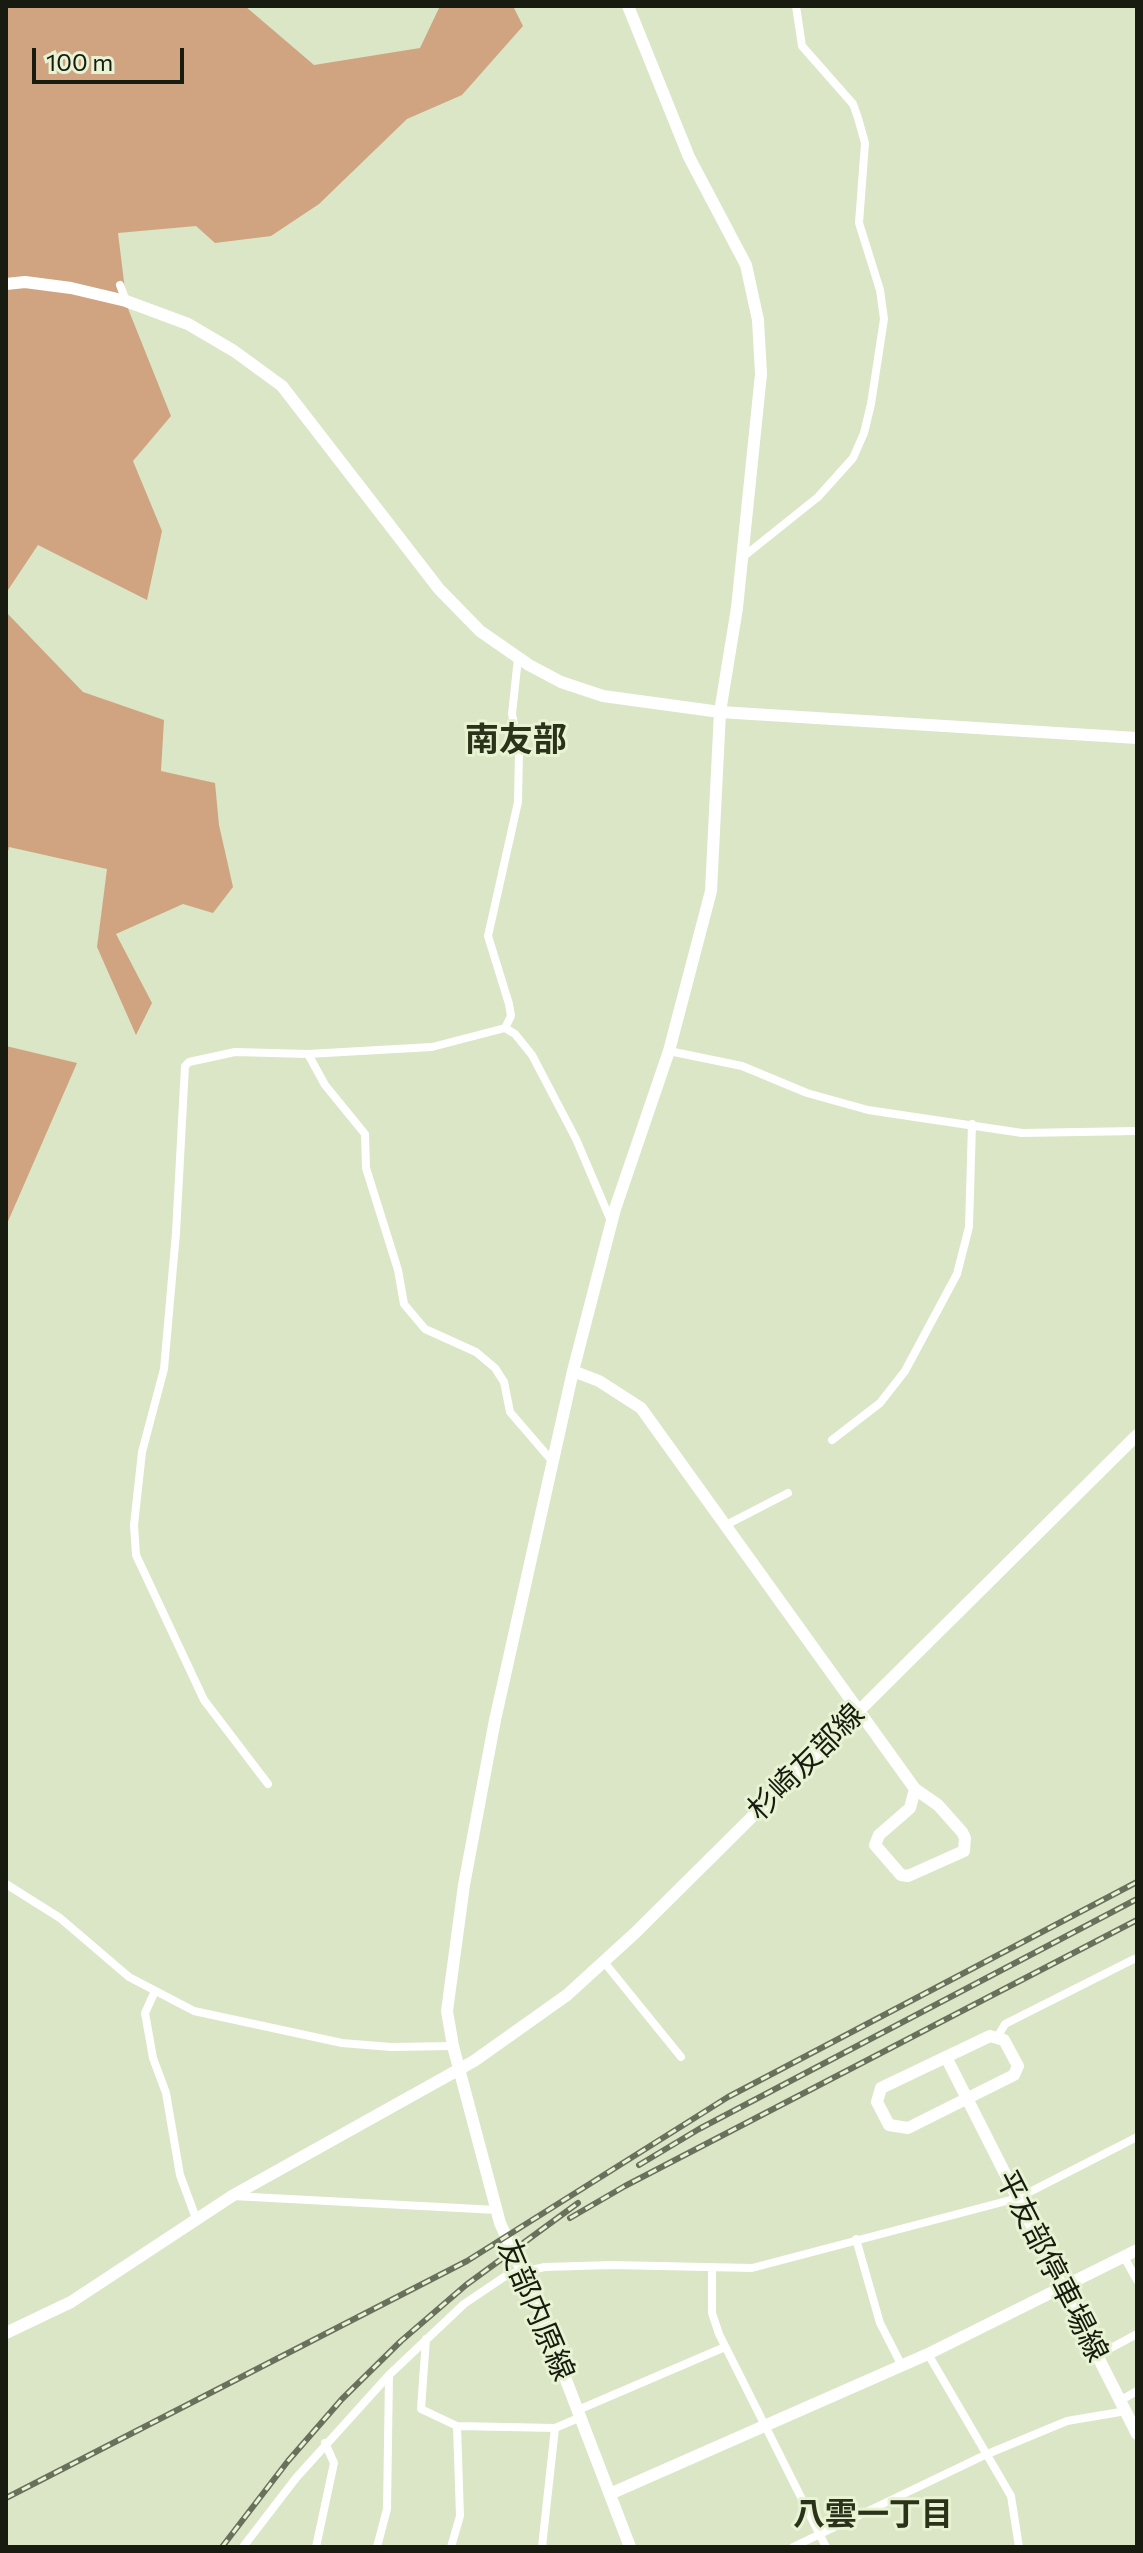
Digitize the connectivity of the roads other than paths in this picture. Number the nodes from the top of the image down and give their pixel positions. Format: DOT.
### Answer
graph roads {
  1 [pos="628,6"];
  2 [pos="796,6"];
  3 [pos="6,284"];
  4 [pos="120,285"];
  5 [pos="126,301"];
  6 [pos="741,559"];
  7 [pos="518,658"];
  8 [pos="720,712"];
  9 [pos="1137,738"];
  10 [pos="505,1028"];
  11 [pos="669,1051"];
  12 [pos="308,1054"];
  13 [pos="972,1124"];
  14 [pos="1137,1131"];
  15 [pos="612,1222"];
  16 [pos="573,1371"];
  17 [pos="1137,1435"];
  18 [pos="832,1440"];
  19 [pos="554,1463"];
  20 [pos="788,1493"];
  21 [pos="726,1525"];
  22 [pos="858,1710"];
  23 [pos="268,1784"];
  24 [pos="915,1789"];
  25 [pos="933,1802"];
  26 [pos="910,1808"];
  27 [pos="6,1884"];
  28 [pos="1134,1959"];
  29 [pos="604,1962"];
  30 [pos="155,1991"];
  31 [pos="998,2036"];
  32 [pos="453,2046"];
  33 [pos="681,2057"];
  34 [pos="947,2059"];
  35 [pos="459,2070"];
  36 [pos="967,2098"];
  37 [pos="1137,2137"];
  38 [pos="232,2196"];
  39 [pos="1018,2198"];
  40 [pos="497,2210"];
  41 [pos="197,2221"];
  42 [pos="856,2239"];
  43 [pos="1137,2250"];
  44 [pos="1124,2257"];
  45 [pos="712,2267"];
  46 [pos="523,2269"];
  47 [pos="1137,2280"];
  48 [pos="1064,2288"];
  49 [pos="6,2333"];
  50 [pos="1137,2334"];
  51 [pos="426,2338"];
  52 [pos="725,2347"];
  53 [pos="928,2354"];
  54 [pos="1098,2355"];
  55 [pos="902,2366"];
  56 [pos="389,2375"];
  57 [pos="1137,2391"];
  58 [pos="1123,2405"];
  59 [pos="579,2413"];
  60 [pos="457,2426"];
  61 [pos="766,2426"];
  62 [pos="555,2428"];
  63 [pos="1137,2434"];
  64 [pos="325,2443"];
  65 [pos="985,2455"];
  66 [pos="612,2493"];
  67 [pos="821,2534"];
  68 [pos="243,2547"];
  69 [pos="316,2547"];
  70 [pos="377,2547"];
  71 [pos="451,2547"];
  72 [pos="542,2547"];
  73 [pos="630,2547"];
  74 [pos="793,2547"];
  75 [pos="826,2547"];
  76 [pos="1019,2547"];
  1 -- 6 [label="street, 友部内原線"];
  2 -- 6 [label="street"];
  3 -- 5 [label="street"];
  4 -- 5 [label="street"];
  5 -- 7 [label="street"];
  6 -- 8 [label="street, 友部内原線"];
  7 -- 8 [label="street"];
  7 -- 10 [label="street"];
  8 -- 9 [label="street"];
  8 -- 11 [label="street, 友部内原線"];
  10 -- 12 [label="street"];
  10 -- 15 [label="street"];
  11 -- 13 [label="street"];
  11 -- 15 [label="street, 友部内原線"];
  12 -- 19 [label="street"];
  12 -- 23 [label="street"];
  13 -- 14 [label="street"];
  13 -- 18 [label="street"];
  15 -- 16 [label="street, 友部内原線"];
  16 -- 19 [label="street, 友部内原線"];
  16 -- 21 [label="street"];
  17 -- 22 [label="street, 杉崎友部線"];
  19 -- 32 [label="street, 友部内原線"];
  20 -- 21 [label="street"];
  21 -- 22 [label="street"];
  22 -- 24 [label="street"];
  22 -- 29 [label="street, 杉崎友部線"];
  24 -- 25 [label="street"];
  24 -- 26 [label="street"];
  25 -- 26 [label="street"];
  25 -- 26 [label="street"];
  27 -- 30 [label="street"];
  28 -- 31 [label="street"];
  29 -- 33 [label="street"];
  29 -- 35 [label="street, 杉崎友部線"];
  30 -- 32 [label="street"];
  30 -- 41 [label="street"];
  31 -- 34 [label="street"];
  31 -- 36 [label="street"];
  32 -- 35 [label="street, 友部内原線"];
  34 -- 36 [label="street, 平友部停車場線"];
  34 -- 36 [label="street"];
  35 -- 38 [label="street"];
  35 -- 40 [label="street, 友部内原線"];
  36 -- 39 [label="street, 平友部停車場線"];
  37 -- 39 [label="street"];
  38 -- 40 [label="street"];
  38 -- 41 [label="street"];
  39 -- 42 [label="street"];
  39 -- 48 [label="street, 平友部停車場線"];
  40 -- 46 [label="street, 友部内原線"];
  41 -- 49 [label="street"];
  42 -- 45 [label="street"];
  42 -- 55 [label="street"];
  43 -- 44 [label="street"];
  44 -- 47 [label="street"];
  44 -- 48 [label="street"];
  45 -- 46 [label="street"];
  45 -- 52 [label="street"];
  46 -- 51 [label="street"];
  46 -- 59 [label="street, 友部内原線"];
  48 -- 53 [label="street"];
  48 -- 54 [label="street, 平友部停車場線"];
  50 -- 54 [label="street"];
  51 -- 56 [label="street"];
  51 -- 60 [label="street"];
  52 -- 59 [label="street"];
  52 -- 61 [label="street"];
  53 -- 55 [label="street"];
  53 -- 65 [label="street"];
  54 -- 58 [label="street, 平友部停車場線"];
  55 -- 61 [label="street"];
  56 -- 64 [label="street"];
  56 -- 70 [label="street"];
  57 -- 58 [label="street"];
  58 -- 63 [label="street, 平友部停車場線"];
  58 -- 65 [label="street"];
  59 -- 62 [label="street"];
  59 -- 66 [label="street, 友部内原線"];
  60 -- 62 [label="street"];
  60 -- 71 [label="street"];
  61 -- 66 [label="street"];
  61 -- 67 [label="street"];
  62 -- 72 [label="street"];
  64 -- 68 [label="street"];
  64 -- 69 [label="street"];
  65 -- 67 [label="street"];
  65 -- 76 [label="street"];
  66 -- 73 [label="street, 友部内原線"];
  67 -- 74 [label="street"];
  67 -- 75 [label="street"];
}
